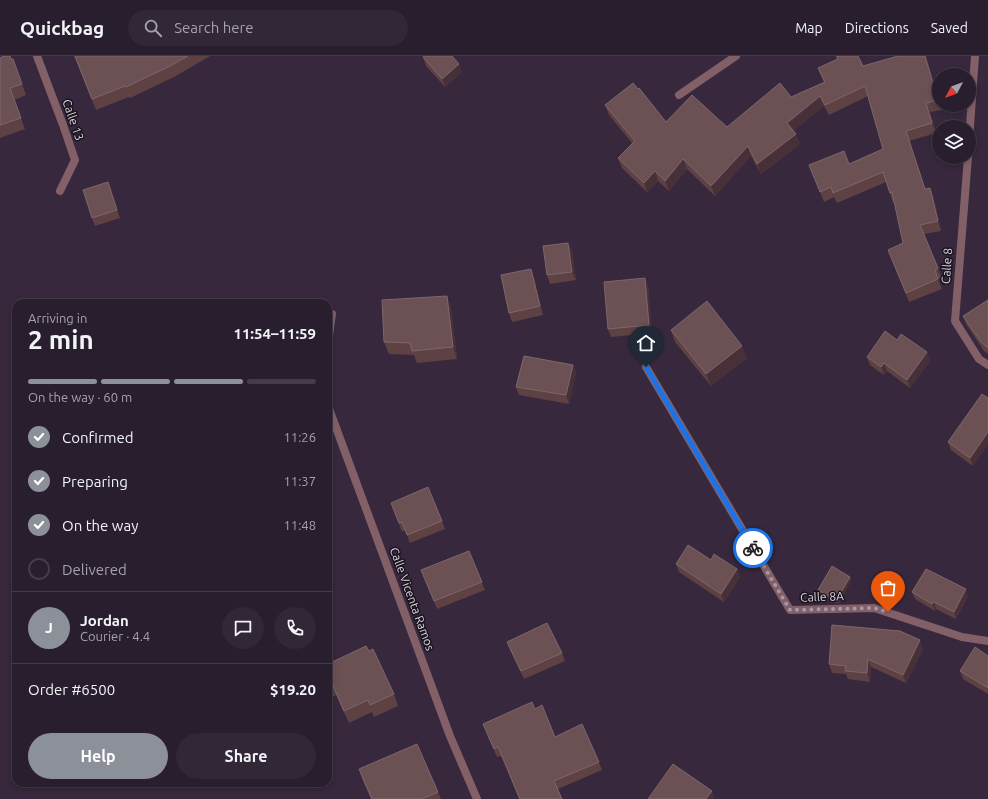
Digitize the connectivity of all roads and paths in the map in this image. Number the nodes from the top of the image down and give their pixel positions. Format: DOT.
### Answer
graph roads {
  1 [pos="37,56"];
  2 [pos="736,56"];
  3 [pos="975,56"];
  4 [pos="678,95"];
  5 [pos="970,120"];
  6 [pos="967,164"];
  7 [pos="60,192"];
  8 [pos="988,365"];
  9 [pos="646,367"];
  10 [pos="332,417"];
  11 [pos="988,641"];
  12 [pos="477,799"];
  1 -- 7 [label="street, Calle 13"];
  2 -- 4 [label="street"];
  3 -- 5 [label="street"];
  6 -- 8 [label="street, Calle 8"];
  9 -- 11 [label="street, Calle 8A"];
  10 -- 12 [label="street, Calle Vicenta Ramos"];
}
